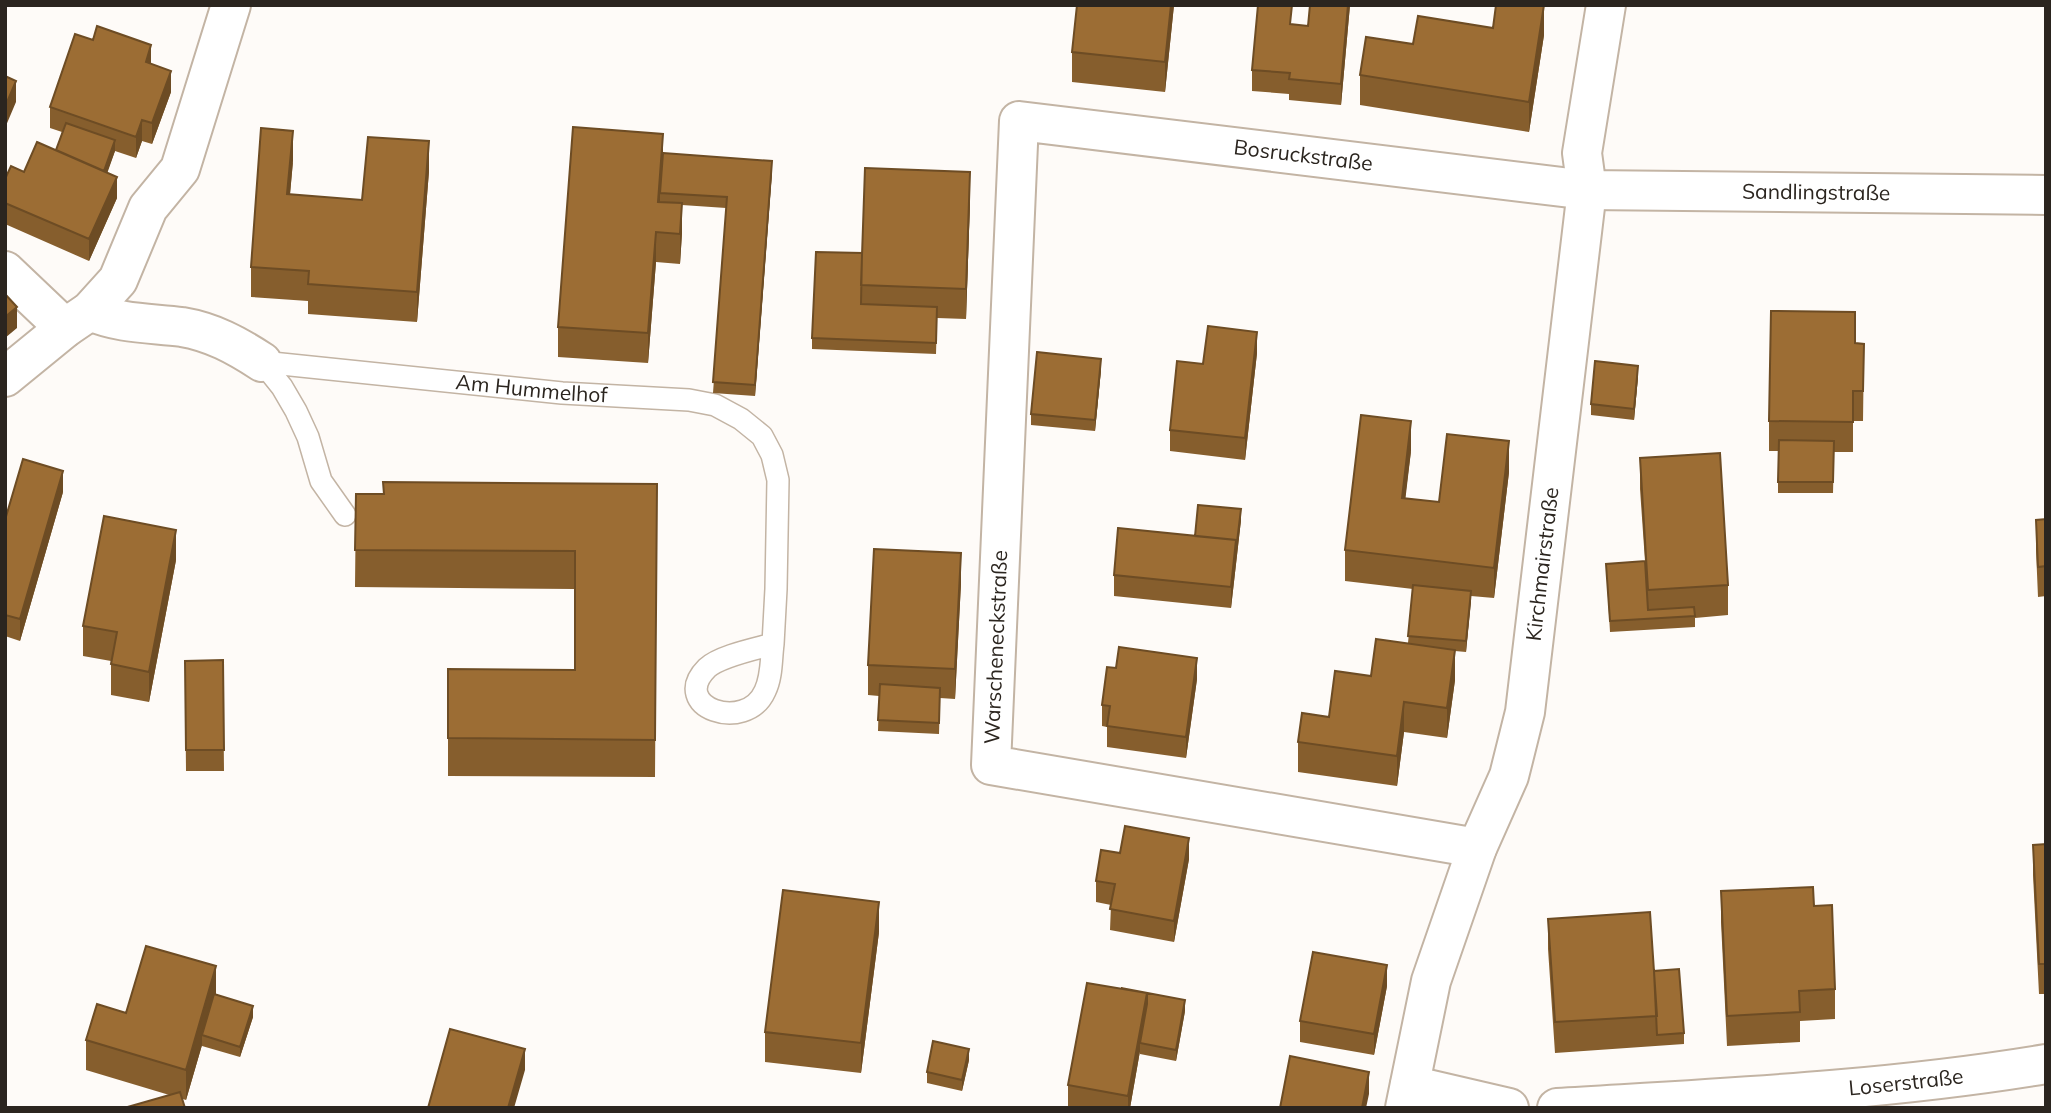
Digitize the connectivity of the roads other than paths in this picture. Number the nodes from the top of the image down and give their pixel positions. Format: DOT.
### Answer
graph roads {
  1 [pos="231,5"];
  2 [pos="1606,5"];
  3 [pos="1018,121"];
  4 [pos="1587,190"];
  5 [pos="2046,195"];
  6 [pos="5,271"];
  7 [pos="78,319"];
  8 [pos="262,362"];
  9 [pos="5,377"];
  10 [pos="345,515"];
  11 [pos="773,644"];
  12 [pos="1476,848"];
  13 [pos="2046,1064"];
  14 [pos="1408,1097"];
  15 [pos="1509,1108"];
  16 [pos="1558,1108"];
  1 -- 7 [label="street"];
  2 -- 4 [label="street, Kirchmairstraße"];
  3 -- 4 [label="street, Bosruckstraße"];
  3 -- 12 [label="street, Warscheneckstraße"];
  4 -- 5 [label="street, Sandlingstraße"];
  4 -- 12 [label="street, Kirchmairstraße"];
  6 -- 7 [label="street, Am Hummelhof"];
  7 -- 8 [label="street, Am Hummelhof"];
  7 -- 9 [label="street"];
  8 -- 10 [label="lane"];
  8 -- 11 [label="lane, Am Hummelhof"];
  12 -- 14 [label="street, Kirchmairstraße"];
  13 -- 16 [label="street, Loserstraße"];
  14 -- 15 [label="street"];
}
